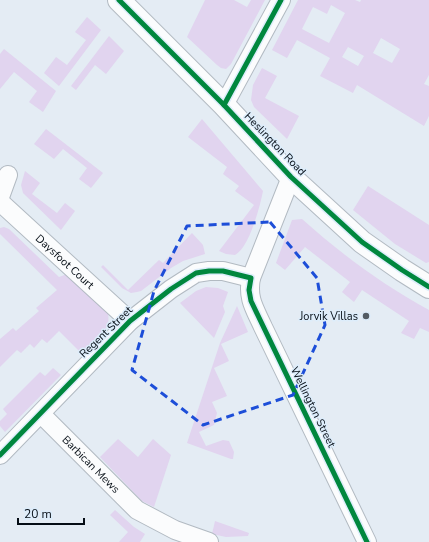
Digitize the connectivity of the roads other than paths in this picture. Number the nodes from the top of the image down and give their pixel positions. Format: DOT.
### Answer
graph roads {
  1 [pos="120,0"];
  2 [pos="280,0"];
  3 [pos="224,105"];
  4 [pos="8,175"];
  5 [pos="291,177"];
  6 [pos="0,197"];
  7 [pos="0,202"];
  8 [pos="251,278"];
  9 [pos="429,287"];
  10 [pos="130,321"];
  11 [pos="41,414"];
  12 [pos="0,455"];
  13 [pos="209,542"];
  14 [pos="367,542"];
  1 -- 3 [label="street, Heslington Road"];
  2 -- 3 [label="street"];
  3 -- 5 [label="street, Heslington Road"];
  4 -- 6 [label="street"];
  5 -- 8 [label="street, Wellington Street"];
  5 -- 9 [label="street, Heslington Road"];
  7 -- 10 [label="street, Daysfoot Court"];
  8 -- 10 [label="street, Regent Street"];
  8 -- 14 [label="street, Wellington Street"];
  10 -- 11 [label="street, Regent Street"];
  11 -- 12 [label="street, Regent Street"];
  11 -- 13 [label="street, Barbican Mews"];
}
